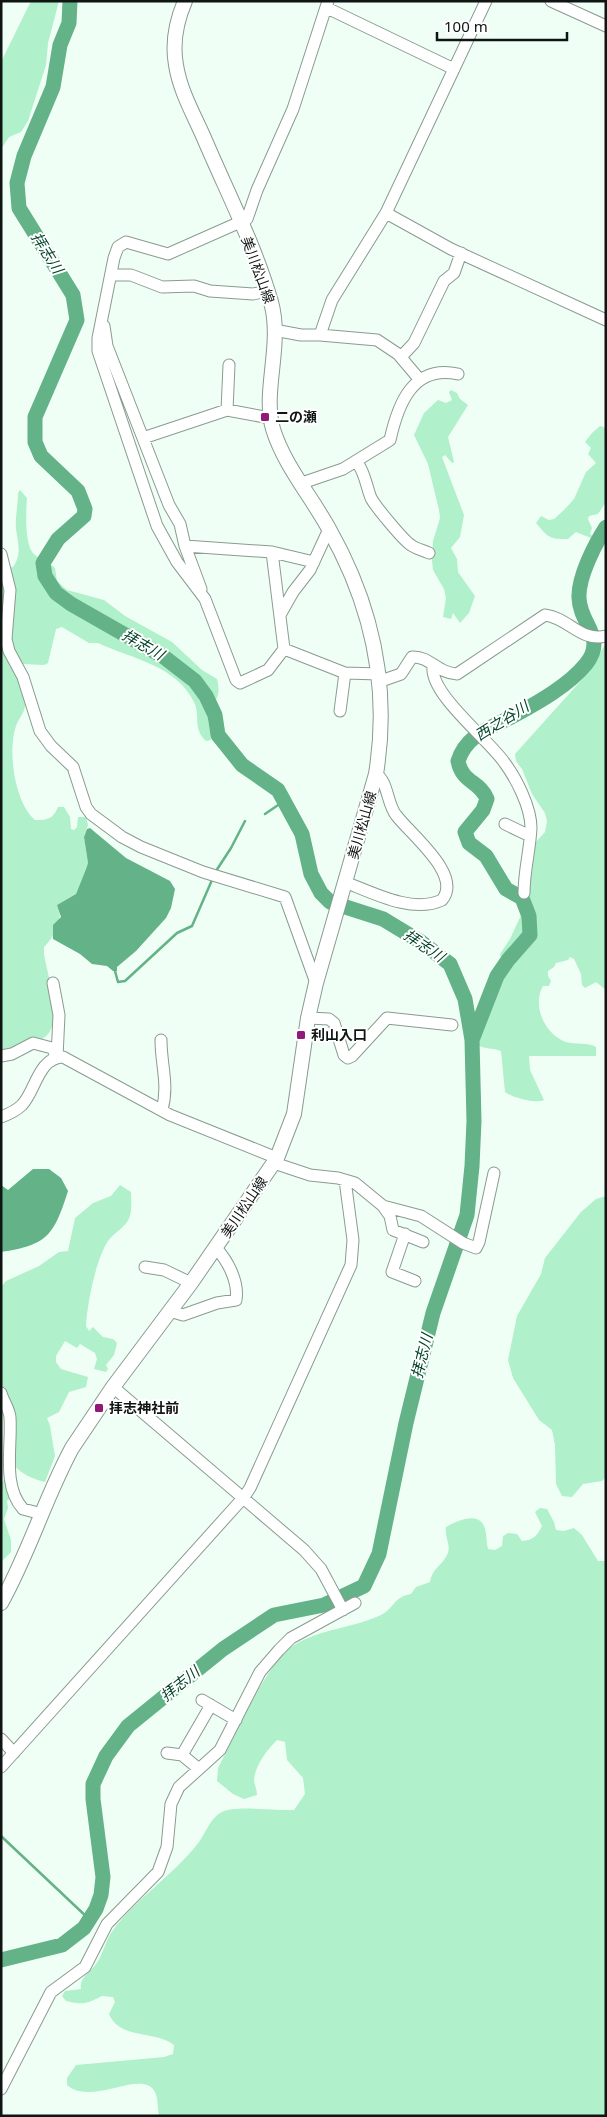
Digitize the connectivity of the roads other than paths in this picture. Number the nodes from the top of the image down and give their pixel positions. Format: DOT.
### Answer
graph roads {
  1 [pos="184,1"];
  2 [pos="486,1"];
  3 [pos="551,1"];
  4 [pos="328,5"];
  5 [pos="606,26"];
  6 [pos="454,69"];
  7 [pos="386,213"];
  8 [pos="240,222"];
  9 [pos="461,253"];
  10 [pos="110,276"];
  11 [pos="267,291"];
  12 [pos="104,312"];
  13 [pos="606,320"];
  14 [pos="274,330"];
  15 [pos="320,334"];
  16 [pos="401,357"];
  17 [pos="229,365"];
  18 [pos="458,374"];
  19 [pos="420,380"];
  20 [pos="227,410"];
  21 [pos="270,418"];
  22 [pos="143,438"];
  23 [pos="357,462"];
  24 [pos="302,483"];
  25 [pos="329,529"];
  26 [pos="185,546"];
  27 [pos="272,552"];
  28 [pos="429,553"];
  29 [pos="1,554"];
  30 [pos="314,562"];
  31 [pos="201,593"];
  32 [pos="280,615"];
  33 [pos="599,637"];
  34 [pos="284,649"];
  35 [pos="433,666"];
  36 [pos="345,673"];
  37 [pos="380,678"];
  38 [pos="340,711"];
  39 [pos="376,774"];
  40 [pos="505,824"];
  41 [pos="530,836"];
  42 [pos="343,888"];
  43 [pos="524,893"];
  44 [pos="53,983"];
  45 [pos="316,983"];
  46 [pos="308,1018"];
  47 [pos="452,1025"];
  48 [pos="160,1040"];
  49 [pos="1,1056"];
  50 [pos="57,1057"];
  51 [pos="162,1110"];
  52 [pos="1,1117"];
  53 [pos="275,1161"];
  54 [pos="494,1174"];
  55 [pos="345,1180"];
  56 [pos="383,1206"];
  57 [pos="405,1234"];
  58 [pos="423,1242"];
  59 [pos="216,1248"];
  60 [pos="145,1267"];
  61 [pos="409,1282"];
  62 [pos="191,1283"];
  63 [pos="170,1311"];
  64 [pos="114,1387"];
  65 [pos="1,1393"];
  66 [pos="244,1497"];
  67 [pos="42,1514"];
  68 [pos="1,1603"];
  69 [pos="355,1603"];
  70 [pos="343,1609"];
  71 [pos="236,1720"];
  72 [pos="1,1739"];
  73 [pos="14,1753"];
  74 [pos="167,1753"];
  75 [pos="182,1755"];
  76 [pos="1,1767"];
  77 [pos="200,1770"];
  78 [pos="1,2089"];
  1 -- 8 [label="main road, 美川松山線"];
  2 -- 6 [label="street"];
  3 -- 5 [label="street"];
  4 -- 6 [label="street"];
  4 -- 8 [label="street"];
  6 -- 7 [label="street"];
  7 -- 9 [label="street"];
  7 -- 15 [label="street"];
  8 -- 10 [label="street"];
  8 -- 11 [label="main road, 美川松山線"];
  9 -- 13 [label="street"];
  9 -- 16 [label="street"];
  10 -- 11 [label="street"];
  10 -- 12 [label="street"];
  11 -- 14 [label="main road, 美川松山線"];
  12 -- 22 [label="street"];
  12 -- 31 [label="street"];
  14 -- 15 [label="street"];
  14 -- 21 [label="main road, 美川松山線"];
  15 -- 16 [label="street"];
  16 -- 19 [label="street"];
  17 -- 20 [label="street"];
  18 -- 19 [label="street"];
  19 -- 23 [label="street"];
  20 -- 21 [label="street"];
  20 -- 22 [label="street"];
  21 -- 24 [label="main road, 美川松山線"];
  22 -- 26 [label="street"];
  23 -- 24 [label="street"];
  23 -- 28 [label="street"];
  24 -- 25 [label="main road, 美川松山線"];
  25 -- 30 [label="street"];
  25 -- 37 [label="main road, 美川松山線"];
  26 -- 27 [label="street"];
  26 -- 31 [label="street"];
  27 -- 30 [label="street"];
  27 -- 32 [label="street"];
  29 -- 45 [label="street"];
  30 -- 32 [label="street"];
  31 -- 34 [label="street"];
  32 -- 34 [label="street"];
  33 -- 35 [label="street"];
  34 -- 36 [label="street"];
  35 -- 37 [label="street"];
  35 -- 41 [label="street"];
  36 -- 37 [label="street"];
  36 -- 38 [label="street"];
  37 -- 39 [label="main road, 美川松山線"];
  39 -- 42 [label="main road, 美川松山線"];
  39 -- 42 [label="street"];
  40 -- 41 [label="street"];
  41 -- 43 [label="street"];
  42 -- 45 [label="main road, 美川松山線"];
  44 -- 50 [label="street"];
  45 -- 46 [label="main road, 美川松山線"];
  46 -- 47 [label="street"];
  46 -- 53 [label="main road, 美川松山線"];
  48 -- 51 [label="street"];
  49 -- 50 [label="street"];
  50 -- 51 [label="street"];
  50 -- 52 [label="street"];
  51 -- 53 [label="street"];
  53 -- 55 [label="street"];
  53 -- 59 [label="main road, 美川松山線"];
  54 -- 56 [label="street"];
  55 -- 56 [label="street"];
  55 -- 66 [label="street"];
  56 -- 57 [label="street"];
  57 -- 58 [label="street"];
  57 -- 61 [label="street"];
  59 -- 62 [label="main road, 美川松山線"];
  59 -- 63 [label="street"];
  60 -- 62 [label="street"];
  62 -- 63 [label="main road, 美川松山線"];
  63 -- 64 [label="main road, 美川松山線"];
  64 -- 66 [label="street"];
  64 -- 67 [label="main road, 美川松山線"];
  65 -- 67 [label="street"];
  66 -- 70 [label="street"];
  66 -- 73 [label="street"];
  67 -- 68 [label="main road, 美川松山線"];
  69 -- 70 [label="street"];
  70 -- 71 [label="street"];
  71 -- 75 [label="street"];
  71 -- 77 [label="street"];
  72 -- 73 [label="street"];
  73 -- 76 [label="street"];
  74 -- 75 [label="street"];
  75 -- 77 [label="street"];
  77 -- 78 [label="street"];
}
